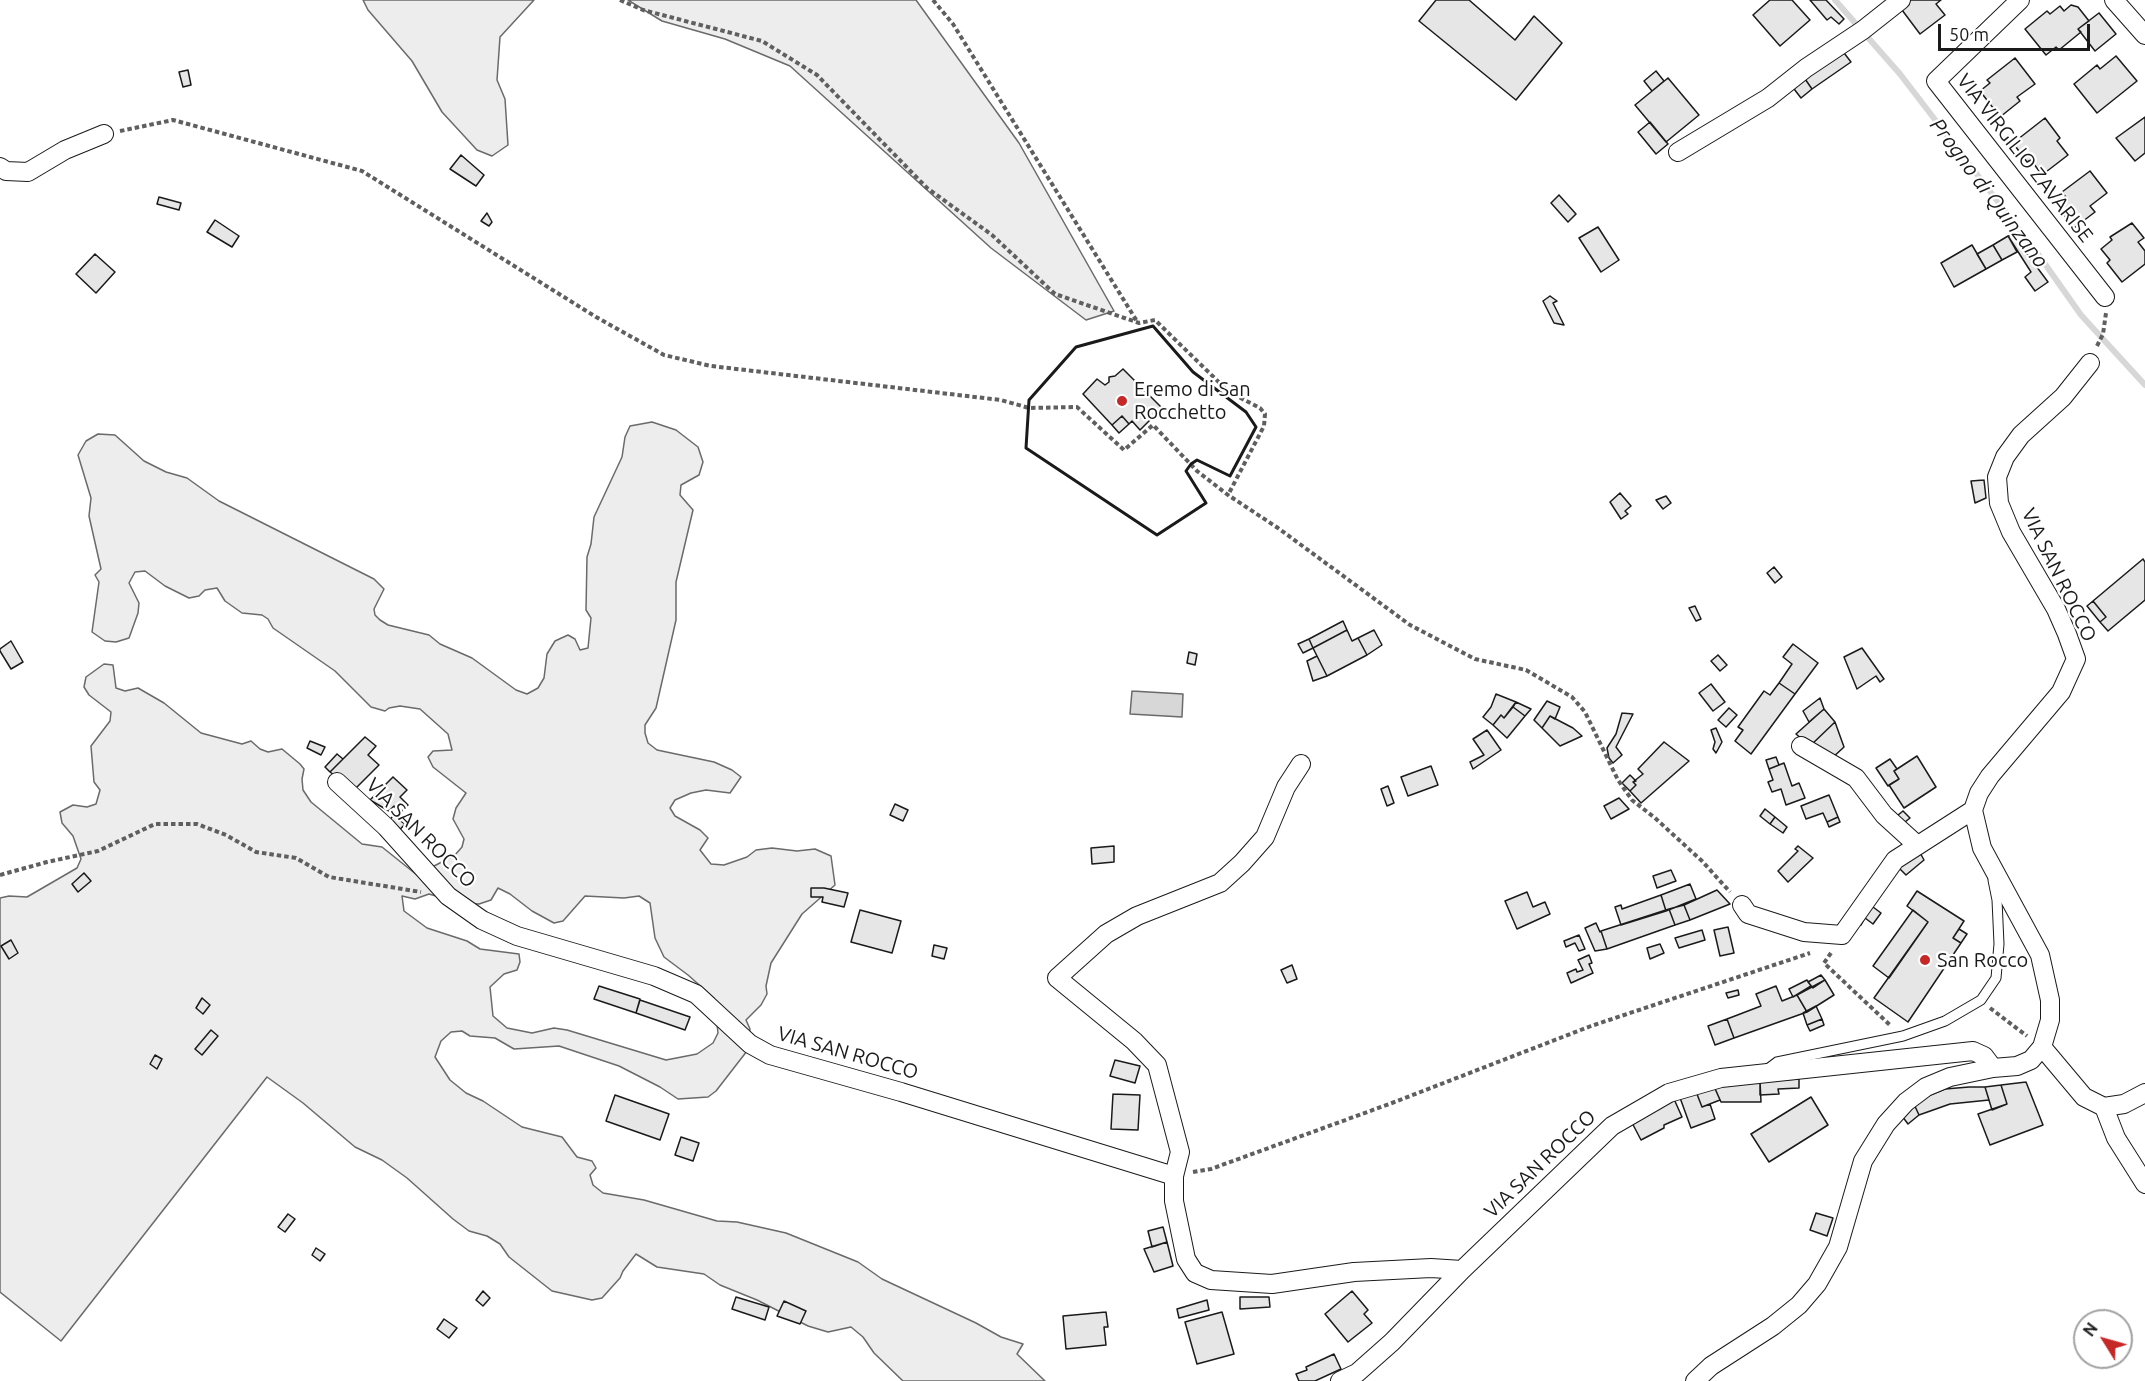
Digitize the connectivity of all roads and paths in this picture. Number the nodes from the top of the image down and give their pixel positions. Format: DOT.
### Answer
graph roads {
  1 [pos="620,0"];
  2 [pos="933,0"];
  3 [pos="2020,0"];
  4 [pos="2114,0"];
  5 [pos="1894,5"];
  6 [pos="2145,35"];
  7 [pos="104,134"];
  8 [pos="1678,152"];
  9 [pos="0,167"];
  10 [pos="2105,297"];
  11 [pos="1139,323"];
  12 [pos="2090,363"];
  13 [pos="1228,495"];
  14 [pos="1801,746"];
  15 [pos="1300,764"];
  16 [pos="337,782"];
  17 [pos="1973,810"];
  18 [pos="1917,844"];
  19 [pos="1988,858"];
  20 [pos="0,875"];
  21 [pos="448,896"];
  22 [pos="1742,905"];
  23 [pos="1842,935"];
  24 [pos="1815,951"];
  25 [pos="1981,1000"];
  26 [pos="1903,1036"];
  27 [pos="2042,1047"];
  28 [pos="1993,1068"];
  29 [pos="1761,1074"];
  30 [pos="2145,1093"];
  31 [pos="2104,1107"];
  32 [pos="1174,1176"];
  33 [pos="2145,1184"];
  34 [pos="1462,1270"];
  35 [pos="1340,1381"];
  36 [pos="1695,1381"];
  1 -- 11 [label="path"];
  2 -- 11 [label="path"];
  3 -- 10 [label="street, VIA VIRGILIO ZAVARISE"];
  4 -- 6 [label="street"];
  5 -- 8 [label="street"];
  7 -- 9 [label="street"];
  7 -- 13 [label="path"];
  10 -- 12 [label="path"];
  11 -- 13 [label="path"];
  12 -- 17 [label="street, VIA SAN ROCCO"];
  13 -- 22 [label="path"];
  14 -- 18 [label="street"];
  15 -- 32 [label="street"];
  16 -- 21 [label="street, VIA SAN ROCCO"];
  17 -- 18 [label="street"];
  17 -- 19 [label="street"];
  18 -- 23 [label="street"];
  19 -- 25 [label="lane"];
  19 -- 27 [label="street"];
  20 -- 21 [label="path"];
  21 -- 32 [label="street, VIA SAN ROCCO"];
  22 -- 23 [label="street"];
  23 -- 26 [label="path"];
  24 -- 32 [label="path"];
  25 -- 26 [label="lane"];
  25 -- 27 [label="path"];
  26 -- 29 [label="lane"];
  27 -- 28 [label="street"];
  27 -- 31 [label="street"];
  28 -- 29 [label="street, VIA SAN ROCCO"];
  28 -- 36 [label="street"];
  29 -- 34 [label="street, VIA SAN ROCCO"];
  30 -- 31 [label="street"];
  31 -- 33 [label="street"];
  32 -- 34 [label="street"];
  34 -- 35 [label="street, VIA SAN ROCCO"];
}
